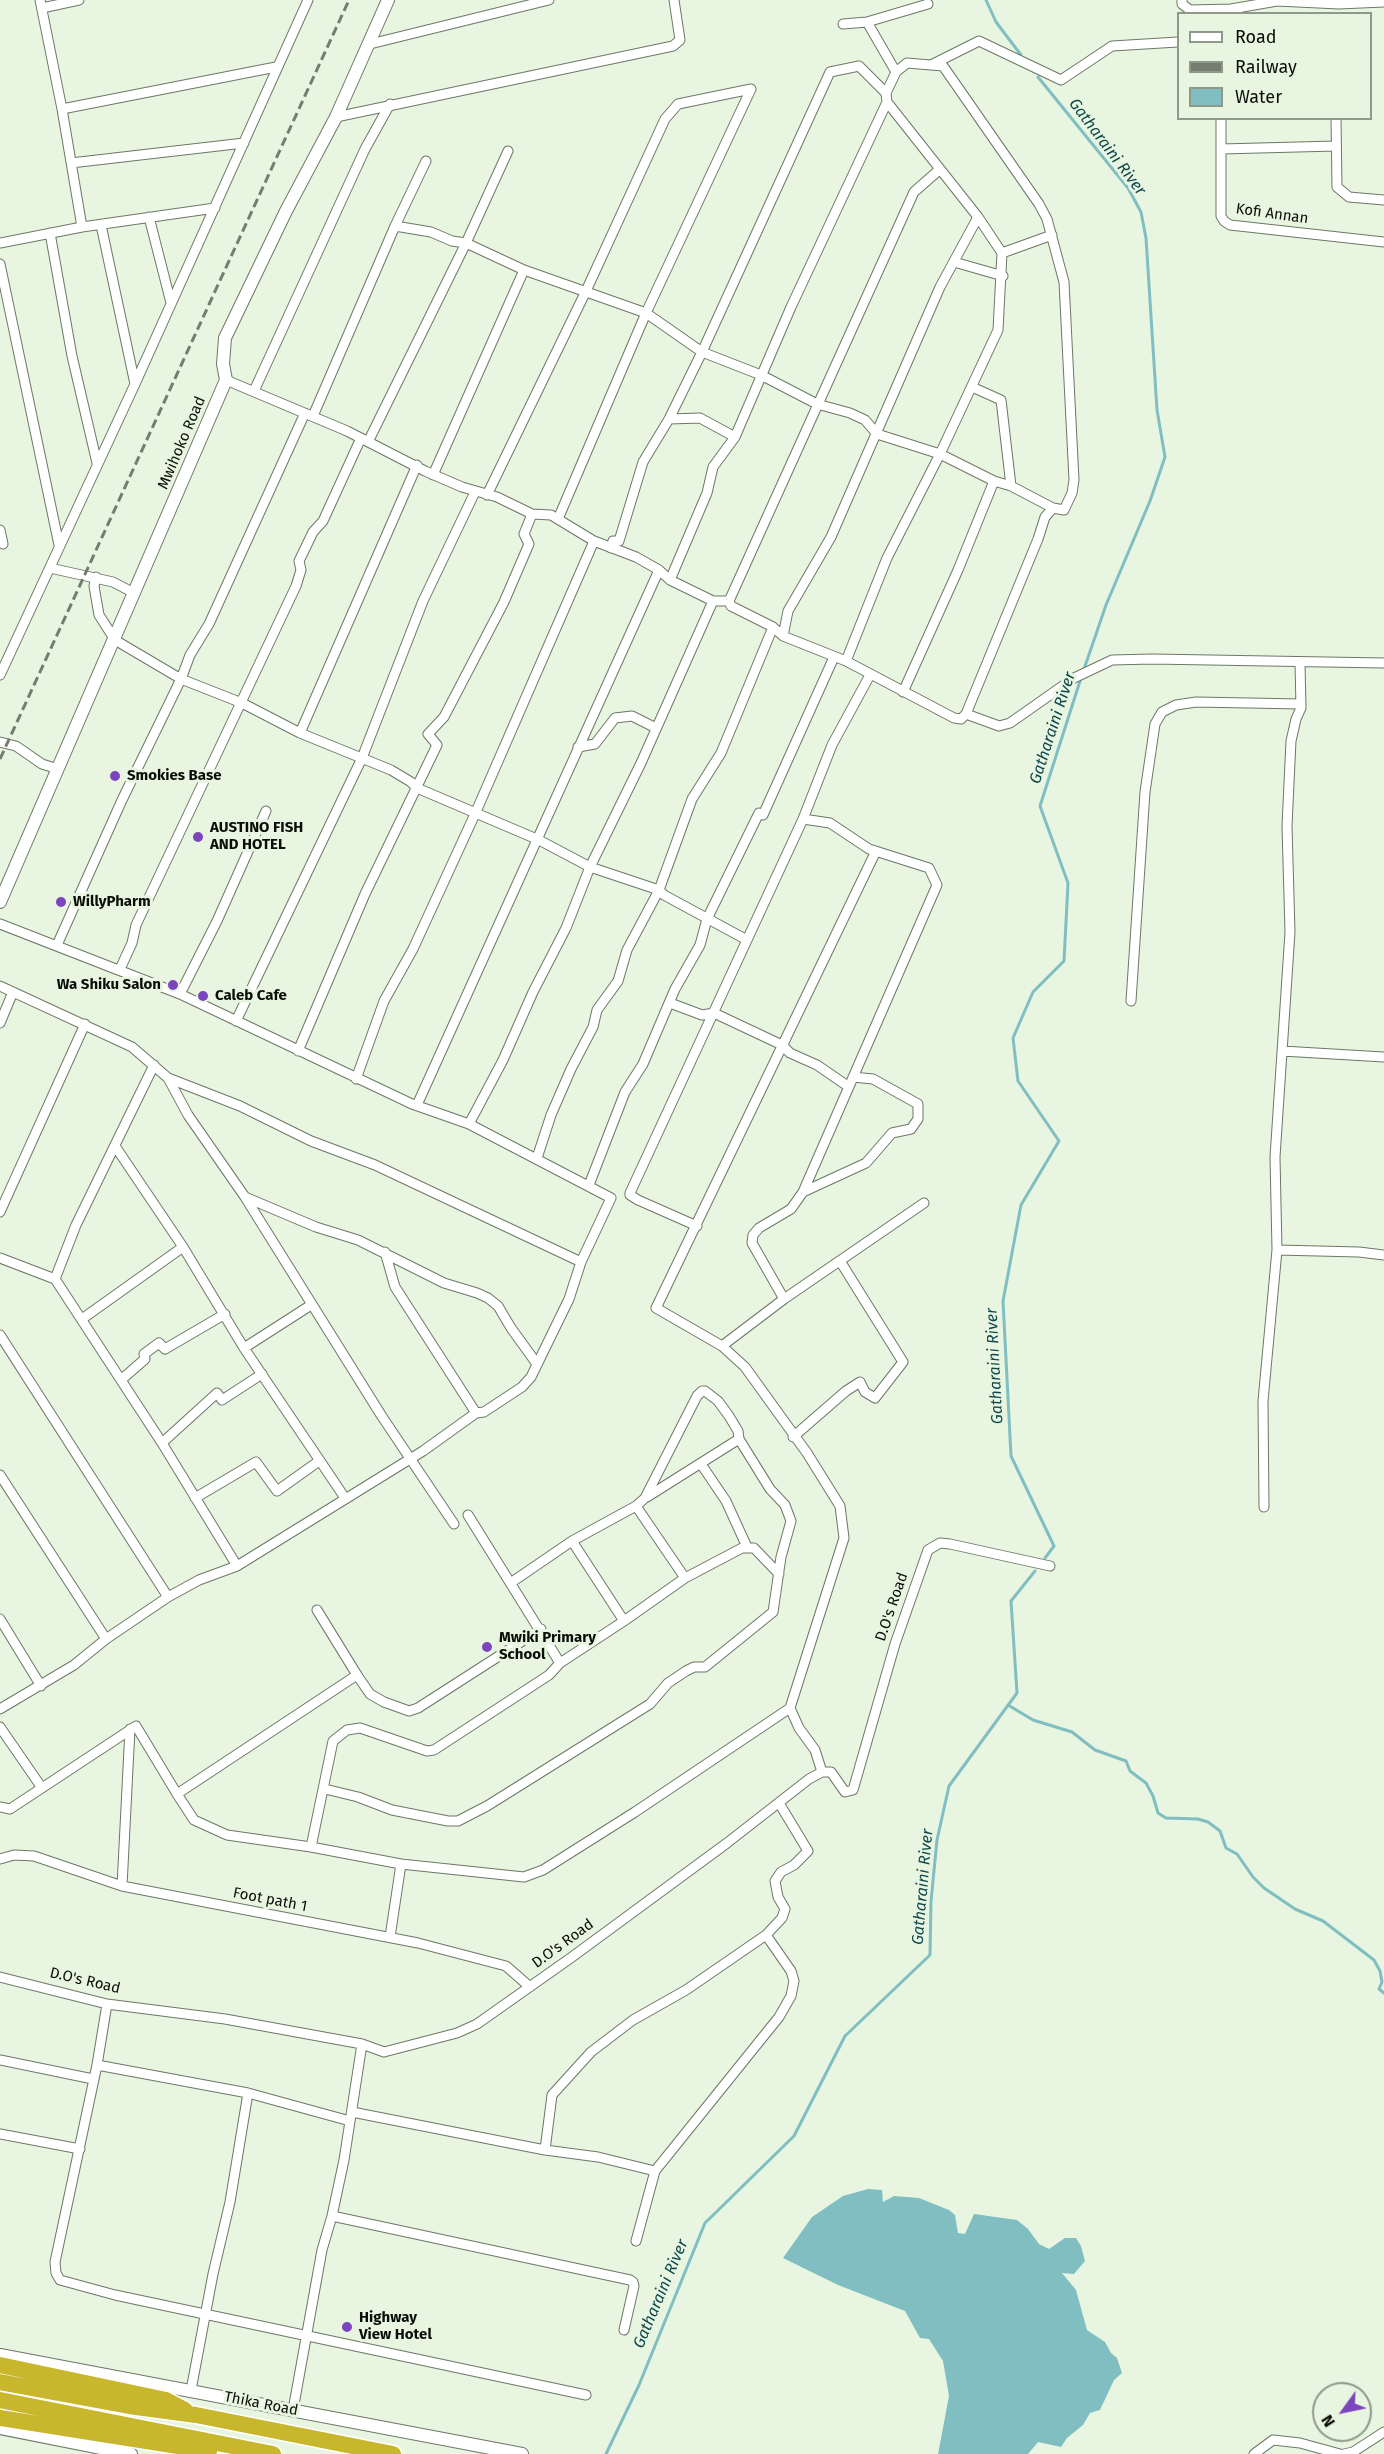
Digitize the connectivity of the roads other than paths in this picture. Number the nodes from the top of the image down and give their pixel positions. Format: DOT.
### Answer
graph roads {
  1 [pos="79,0"];
  2 [pos="308,0"];
  3 [pos="388,0"];
  4 [pos="549,0"];
  5 [pos="674,0"];
  6 [pos="1182,0"];
  7 [pos="1277,1"];
  8 [pos="1384,2"];
  9 [pos="41,4"];
  10 [pos="928,4"];
  11 [pos="1338,9"];
  12 [pos="1227,11"];
  13 [pos="867,22"];
  14 [pos="843,24"];
  15 [pos="1177,42"];
  16 [pos="370,44"];
  17 [pos="933,64"];
  18 [pos="276,67"];
  19 [pos="897,72"];
  20 [pos="886,97"];
  21 [pos="390,104"];
  22 [pos="62,109"];
  23 [pos="336,117"];
  24 [pos="1221,120"];
  25 [pos="1336,120"];
  26 [pos="244,143"];
  27 [pos="1336,146"];
  28 [pos="1221,149"];
  29 [pos="508,151"];
  30 [pos="426,161"];
  31 [pos="71,162"];
  32 [pos="939,170"];
  33 [pos="1384,200"];
  34 [pos="214,208"];
  35 [pos="149,217"];
  36 [pos="978,218"];
  37 [pos="101,225"];
  38 [pos="394,226"];
  39 [pos="82,227"];
  40 [pos="50,233"];
  41 [pos="1052,235"];
  42 [pos="1384,242"];
  43 [pos="0,243"];
  44 [pos="466,243"];
  45 [pos="1002,253"];
  46 [pos="954,262"];
  47 [pos="0,264"];
  48 [pos="524,270"];
  49 [pos="1003,276"];
  50 [pos="586,291"];
  51 [pos="171,303"];
  52 [pos="646,313"];
  53 [pos="702,352"];
  54 [pos="761,375"];
  55 [pos="226,380"];
  56 [pos="135,384"];
  57 [pos="972,387"];
  58 [pos="254,391"];
  59 [pos="818,404"];
  60 [pos="309,414"];
  61 [pos="669,419"];
  62 [pos="877,434"];
  63 [pos="735,437"];
  64 [pos="365,440"];
  65 [pos="940,454"];
  66 [pos="98,463"];
  67 [pos="417,465"];
  68 [pos="433,475"];
  69 [pos="994,481"];
  70 [pos="1011,486"];
  71 [pos="475,492"];
  72 [pos="487,495"];
  73 [pos="1053,508"];
  74 [pos="532,514"];
  75 [pos="558,519"];
  76 [pos="0,530"];
  77 [pos="594,541"];
  78 [pos="3,544"];
  79 [pos="59,545"];
  80 [pos="611,548"];
  81 [pos="50,568"];
  82 [pos="659,570"];
  83 [pos="96,577"];
  84 [pos="670,580"];
  85 [pos="134,593"];
  86 [pos="729,601"];
  87 [pos="713,602"];
  88 [pos="773,627"];
  89 [pos="783,636"];
  90 [pos="115,640"];
  91 [pos="834,657"];
  92 [pos="846,661"];
  93 [pos="1300,663"];
  94 [pos="1384,663"];
  95 [pos="0,675"];
  96 [pos="870,675"];
  97 [pos="181,679"];
  98 [pos="903,692"];
  99 [pos="242,703"];
  100 [pos="1301,705"];
  101 [pos="966,714"];
  102 [pos="656,728"];
  103 [pos="300,733"];
  104 [pos="0,742"];
  105 [pos="578,747"];
  106 [pos="362,758"];
  107 [pos="58,770"];
  108 [pos="417,788"];
  109 [pos="266,811"];
  110 [pos="474,814"];
  111 [pos="803,819"];
  112 [pos="539,840"];
  113 [pos="876,851"];
  114 [pos="590,867"];
  115 [pos="659,890"];
  116 [pos="0,902"];
  117 [pos="707,919"];
  118 [pos="0,924"];
  119 [pos="747,940"];
  120 [pos="57,945"];
  121 [pos="120,969"];
  122 [pos="0,986"];
  123 [pos="13,992"];
  124 [pos="180,994"];
  125 [pos="1131,1001"];
  126 [pos="670,1003"];
  127 [pos="714,1013"];
  128 [pos="236,1022"];
  129 [pos="0,1023"];
  130 [pos="85,1024"];
  131 [pos="782,1045"];
  132 [pos="298,1051"];
  133 [pos="1282,1051"];
  134 [pos="1384,1057"];
  135 [pos="154,1065"];
  136 [pos="853,1077"];
  137 [pos="168,1078"];
  138 [pos="356,1078"];
  139 [pos="849,1087"];
  140 [pos="417,1106"];
  141 [pos="469,1124"];
  142 [pos="115,1146"];
  143 [pos="537,1158"];
  144 [pos="590,1185"];
  145 [pos="803,1192"];
  146 [pos="245,1197"];
  147 [pos="924,1203"];
  148 [pos="0,1212"];
  149 [pos="697,1226"];
  150 [pos="183,1247"];
  151 [pos="1277,1250"];
  152 [pos="385,1252"];
  153 [pos="1384,1255"];
  154 [pos="0,1258"];
  155 [pos="840,1261"];
  156 [pos="581,1262"];
  157 [pos="55,1279"];
  158 [pos="784,1299"];
  159 [pos="311,1305"];
  160 [pos="225,1314"];
  161 [pos="82,1318"];
  162 [pos="0,1335"];
  163 [pos="722,1346"];
  164 [pos="244,1348"];
  165 [pos="537,1364"];
  166 [pos="262,1374"];
  167 [pos="121,1380"];
  168 [pos="476,1413"];
  169 [pos="793,1437"];
  170 [pos="739,1439"];
  171 [pos="162,1443"];
  172 [pos="409,1458"];
  173 [pos="319,1461"];
  174 [pos="701,1464"];
  175 [pos="0,1475"];
  176 [pos="195,1498"];
  177 [pos="345,1498"];
  178 [pos="645,1498"];
  179 [pos="636,1506"];
  180 [pos="1264,1507"];
  181 [pos="468,1515"];
  182 [pos="453,1524"];
  183 [pos="572,1541"];
  184 [pos="747,1547"];
  185 [pos="237,1566"];
  186 [pos="1050,1566"];
  187 [pos="779,1574"];
  188 [pos="685,1578"];
  189 [pos="512,1582"];
  190 [pos="168,1597"];
  191 [pos="317,1610"];
  192 [pos="0,1619"];
  193 [pos="624,1622"];
  194 [pos="540,1629"];
  195 [pos="106,1639"];
  196 [pos="560,1663"];
  197 [pos="357,1675"];
  198 [pos="41,1686"];
  199 [pos="790,1708"];
  200 [pos="0,1709"];
  201 [pos="0,1727"];
  202 [pos="130,1730"];
  203 [pos="822,1772"];
  204 [pos="42,1788"];
  205 [pos="325,1789"];
  206 [pos="177,1794"];
  207 [pos="779,1803"];
  208 [pos="0,1807"];
  209 [pos="312,1847"];
  210 [pos="0,1859"];
  211 [pos="400,1864"];
  212 [pos="122,1886"];
  213 [pos="766,1935"];
  214 [pos="390,1937"];
  215 [pos="0,1977"];
  216 [pos="530,1987"];
  217 [pos="107,2004"];
  218 [pos="362,2044"];
  219 [pos="0,2060"];
  220 [pos="98,2065"];
  221 [pos="93,2079"];
  222 [pos="248,2093"];
  223 [pos="351,2117"];
  224 [pos="0,2134"];
  225 [pos="80,2149"];
  226 [pos="545,2150"];
  227 [pos="655,2172"];
  228 [pos="332,2216"];
  229 [pos="636,2241"];
  230 [pos="206,2313"];
  231 [pos="624,2330"];
  232 [pos="308,2336"];
  233 [pos="0,2355"];
  234 [pos="0,2366"];
  235 [pos="0,2382"];
  236 [pos="191,2390"];
  237 [pos="586,2395"];
  238 [pos="0,2400"];
  239 [pos="293,2410"];
  240 [pos="195,2415"];
  241 [pos="0,2418"];
  242 [pos="0,2428"];
  243 [pos="1384,2433"];
  244 [pos="131,2454"];
  245 [pos="252,2454"];
  246 [pos="273,2454"];
  247 [pos="393,2454"];
  248 [pos="522,2454"];
  249 [pos="1254,2454"];
  250 [pos="1342,2454"];
  1 -- 9 [label="street"];
  2 -- 18 [label="street"];
  3 -- 16 [label="street, Mwihoko Road"];
  4 -- 16 [label="street"];
  5 -- 21 [label="street"];
  6 -- 12 [label="street"];
  7 -- 11 [label="street"];
  7 -- 12 [label="street"];
  8 -- 11 [label="street"];
  9 -- 22 [label="street"];
  10 -- 13 [label="street"];
  13 -- 14 [label="street"];
  13 -- 19 [label="street"];
  15 -- 17 [label="street"];
  16 -- 23 [label="street, Mwihoko Road"];
  17 -- 19 [label="street"];
  17 -- 41 [label="street"];
  18 -- 22 [label="street"];
  18 -- 26 [label="street"];
  19 -- 20 [label="street"];
  20 -- 32 [label="street"];
  20 -- 53 [label="street"];
  20 -- 54 [label="street"];
  21 -- 23 [label="street"];
  21 -- 58 [label="street"];
  22 -- 31 [label="street"];
  23 -- 55 [label="street, Mwihoko Road"];
  24 -- 28 [label="street, Kofi Annan"];
  25 -- 27 [label="street"];
  26 -- 31 [label="street"];
  26 -- 34 [label="street"];
  27 -- 28 [label="street"];
  27 -- 33 [label="street"];
  28 -- 42 [label="street, Kofi Annan"];
  29 -- 44 [label="street"];
  30 -- 38 [label="street"];
  31 -- 39 [label="street"];
  32 -- 36 [label="street"];
  32 -- 59 [label="street"];
  34 -- 35 [label="street"];
  34 -- 51 [label="street"];
  35 -- 37 [label="street"];
  35 -- 51 [label="street"];
  36 -- 45 [label="street"];
  36 -- 46 [label="street"];
  37 -- 39 [label="street"];
  37 -- 56 [label="street"];
  38 -- 44 [label="street"];
  38 -- 60 [label="street"];
  39 -- 40 [label="street"];
  40 -- 43 [label="street"];
  40 -- 66 [label="street"];
  41 -- 45 [label="street"];
  41 -- 73 [label="street"];
  44 -- 48 [label="street"];
  44 -- 64 [label="street"];
  45 -- 49 [label="street"];
  46 -- 49 [label="street"];
  46 -- 62 [label="street"];
  47 -- 79 [label="street"];
  48 -- 50 [label="street"];
  48 -- 68 [label="street"];
  49 -- 57 [label="street"];
  50 -- 52 [label="street"];
  50 -- 52 [label="street"];
  50 -- 72 [label="street"];
  51 -- 56 [label="street"];
  52 -- 53 [label="street"];
  52 -- 75 [label="street"];
  53 -- 54 [label="street"];
  53 -- 61 [label="street"];
  54 -- 59 [label="street"];
  54 -- 63 [label="street"];
  55 -- 58 [label="street"];
  55 -- 85 [label="street, Mwihoko Road"];
  56 -- 66 [label="street"];
  57 -- 65 [label="street"];
  57 -- 70 [label="street"];
  58 -- 60 [label="street"];
  59 -- 62 [label="street"];
  59 -- 86 [label="street"];
  60 -- 64 [label="street"];
  60 -- 97 [label="street"];
  61 -- 63 [label="street"];
  61 -- 80 [label="street"];
  62 -- 65 [label="street"];
  62 -- 89 [label="street"];
  63 -- 84 [label="street"];
  64 -- 67 [label="street"];
  64 -- 99 [label="street"];
  65 -- 69 [label="street"];
  65 -- 92 [label="street"];
  66 -- 79 [label="street"];
  67 -- 68 [label="street"];
  67 -- 103 [label="street"];
  68 -- 71 [label="street"];
  69 -- 70 [label="street"];
  69 -- 98 [label="street"];
  70 -- 73 [label="street"];
  71 -- 72 [label="street"];
  71 -- 106 [label="street"];
  72 -- 74 [label="street"];
  73 -- 101 [label="street"];
  74 -- 75 [label="street"];
  74 -- 108 [label="street"];
  75 -- 77 [label="street"];
  76 -- 78 [label="street"];
  77 -- 80 [label="street"];
  77 -- 110 [label="street"];
  79 -- 81 [label="street"];
  80 -- 82 [label="street"];
  81 -- 83 [label="street"];
  81 -- 95 [label="street"];
  82 -- 84 [label="street"];
  82 -- 105 [label="street"];
  83 -- 85 [label="street"];
  83 -- 90 [label="street"];
  84 -- 87 [label="street"];
  85 -- 90 [label="street, Mwihoko Road"];
  86 -- 87 [label="street"];
  86 -- 88 [label="street"];
  87 -- 102 [label="street"];
  88 -- 89 [label="street"];
  88 -- 115 [label="street"];
  89 -- 91 [label="street"];
  90 -- 97 [label="street"];
  90 -- 107 [label="street, Mwihoko Road"];
  91 -- 92 [label="street"];
  91 -- 117 [label="street"];
  92 -- 96 [label="street"];
  93 -- 94 [label="street"];
  93 -- 100 [label="street"];
  93 -- 101 [label="street"];
  96 -- 98 [label="street"];
  96 -- 111 [label="street"];
  97 -- 99 [label="street"];
  97 -- 120 [label="street"];
  98 -- 101 [label="street"];
  99 -- 103 [label="street"];
  99 -- 121 [label="street"];
  100 -- 125 [label="street"];
  100 -- 133 [label="street"];
  102 -- 105 [label="street"];
  102 -- 114 [label="street"];
  103 -- 106 [label="street"];
  104 -- 107 [label="street"];
  105 -- 112 [label="street"];
  106 -- 108 [label="street"];
  106 -- 128 [label="street"];
  107 -- 116 [label="street, Mwihoko Road"];
  108 -- 110 [label="street"];
  108 -- 132 [label="street"];
  109 -- 124 [label="street"];
  110 -- 112 [label="street"];
  110 -- 138 [label="street"];
  111 -- 113 [label="street"];
  111 -- 119 [label="street"];
  112 -- 114 [label="street"];
  112 -- 140 [label="street"];
  113 -- 131 [label="street"];
  113 -- 136 [label="street"];
  114 -- 115 [label="street"];
  114 -- 141 [label="street"];
  115 -- 117 [label="street"];
  115 -- 143 [label="street"];
  117 -- 119 [label="street"];
  117 -- 126 [label="street"];
  118 -- 120 [label="street"];
  119 -- 127 [label="street"];
  120 -- 121 [label="street"];
  121 -- 124 [label="street"];
  122 -- 123 [label="street"];
  123 -- 129 [label="street"];
  123 -- 130 [label="street"];
  124 -- 128 [label="street"];
  126 -- 127 [label="street"];
  126 -- 144 [label="street"];
  127 -- 131 [label="street"];
  127 -- 149 [label="street"];
  128 -- 132 [label="street"];
  130 -- 135 [label="street"];
  130 -- 148 [label="street"];
  131 -- 139 [label="street"];
  131 -- 149 [label="street"];
  132 -- 138 [label="street"];
  133 -- 134 [label="street"];
  133 -- 151 [label="street"];
  135 -- 137 [label="street"];
  135 -- 142 [label="street"];
  136 -- 139 [label="street"];
  136 -- 145 [label="street"];
  137 -- 146 [label="street"];
  137 -- 156 [label="street"];
  138 -- 140 [label="street"];
  139 -- 145 [label="street"];
  140 -- 141 [label="street"];
  141 -- 143 [label="street"];
  142 -- 150 [label="street"];
  142 -- 157 [label="street"];
  143 -- 144 [label="street"];
  144 -- 156 [label="street"];
  145 -- 158 [label="street"];
  146 -- 152 [label="street"];
  146 -- 159 [label="street"];
  147 -- 155 [label="street"];
  149 -- 163 [label="street"];
  150 -- 160 [label="street"];
  150 -- 161 [label="street"];
  151 -- 153 [label="street"];
  151 -- 180 [label="street"];
  152 -- 165 [label="street"];
  152 -- 168 [label="street"];
  154 -- 157 [label="street"];
  155 -- 158 [label="street"];
  155 -- 169 [label="street"];
  156 -- 165 [label="street"];
  157 -- 161 [label="street"];
  158 -- 163 [label="street"];
  159 -- 164 [label="street"];
  159 -- 172 [label="street"];
  160 -- 164 [label="street"];
  160 -- 167 [label="street"];
  161 -- 167 [label="street"];
  162 -- 190 [label="street"];
  163 -- 169 [label="street"];
  164 -- 166 [label="street"];
  165 -- 168 [label="street"];
  166 -- 171 [label="street"];
  166 -- 173 [label="street"];
  167 -- 171 [label="street"];
  168 -- 172 [label="street"];
  169 -- 199 [label="street"];
  170 -- 174 [label="street"];
  170 -- 178 [label="street"];
  170 -- 187 [label="street"];
  171 -- 176 [label="street"];
  172 -- 177 [label="street"];
  172 -- 182 [label="street"];
  173 -- 176 [label="street"];
  173 -- 177 [label="street"];
  174 -- 178 [label="street"];
  174 -- 184 [label="street"];
  175 -- 195 [label="street"];
  176 -- 185 [label="street"];
  177 -- 185 [label="street"];
  178 -- 179 [label="street"];
  179 -- 183 [label="street"];
  179 -- 188 [label="street"];
  181 -- 189 [label="street"];
  183 -- 189 [label="street"];
  183 -- 193 [label="street"];
  184 -- 187 [label="street"];
  184 -- 188 [label="street"];
  185 -- 190 [label="street"];
  186 -- 203 [label="street, D.O's Road"];
  187 -- 205 [label="street"];
  188 -- 193 [label="street"];
  189 -- 194 [label="street"];
  190 -- 195 [label="street"];
  191 -- 197 [label="street"];
  192 -- 198 [label="street"];
  193 -- 196 [label="street"];
  194 -- 196 [label="street"];
  194 -- 197 [label="street"];
  195 -- 198 [label="street"];
  196 -- 205 [label="street"];
  197 -- 206 [label="street"];
  198 -- 200 [label="street"];
  199 -- 203 [label="street"];
  199 -- 211 [label="street"];
  201 -- 204 [label="street"];
  202 -- 204 [label="street"];
  202 -- 206 [label="street"];
  202 -- 212 [label="street"];
  203 -- 207 [label="street, D.O's Road"];
  204 -- 208 [label="street"];
  205 -- 209 [label="street"];
  206 -- 209 [label="street"];
  207 -- 213 [label="street"];
  207 -- 216 [label="street, D.O's Road"];
  209 -- 211 [label="street"];
  210 -- 212 [label="street, Foot path 1"];
  211 -- 214 [label="street"];
  212 -- 214 [label="street, Foot path 1"];
  213 -- 226 [label="street"];
  213 -- 227 [label="street"];
  214 -- 216 [label="street, Foot path 1"];
  215 -- 217 [label="street, D.O's Road"];
  216 -- 218 [label="street, D.O's Road"];
  217 -- 218 [label="street, D.O's Road"];
  217 -- 220 [label="street"];
  218 -- 223 [label="street"];
  219 -- 221 [label="street"];
  220 -- 221 [label="street"];
  220 -- 222 [label="street"];
  221 -- 225 [label="street"];
  222 -- 223 [label="street"];
  222 -- 230 [label="street"];
  223 -- 226 [label="street"];
  223 -- 228 [label="street"];
  224 -- 225 [label="street"];
  225 -- 230 [label="street"];
  226 -- 227 [label="street"];
  227 -- 229 [label="street"];
  228 -- 231 [label="street"];
  228 -- 232 [label="street"];
  230 -- 232 [label="street"];
  230 -- 236 [label="street"];
  232 -- 237 [label="street"];
  232 -- 239 [label="street"];
  233 -- 236 [label="street, Thika Road"];
  234 -- 240 [label="highway"];
  235 -- 240 [label="highway, Thika Road"];
  236 -- 239 [label="street, Thika Road"];
  238 -- 246 [label="highway"];
  239 -- 248 [label="street, Thika Road"];
  240 -- 247 [label="highway, Thika Road"];
  241 -- 245 [label="highway"];
  242 -- 244 [label="street"];
  243 -- 250 [label="street"];
  249 -- 250 [label="street"];
}
